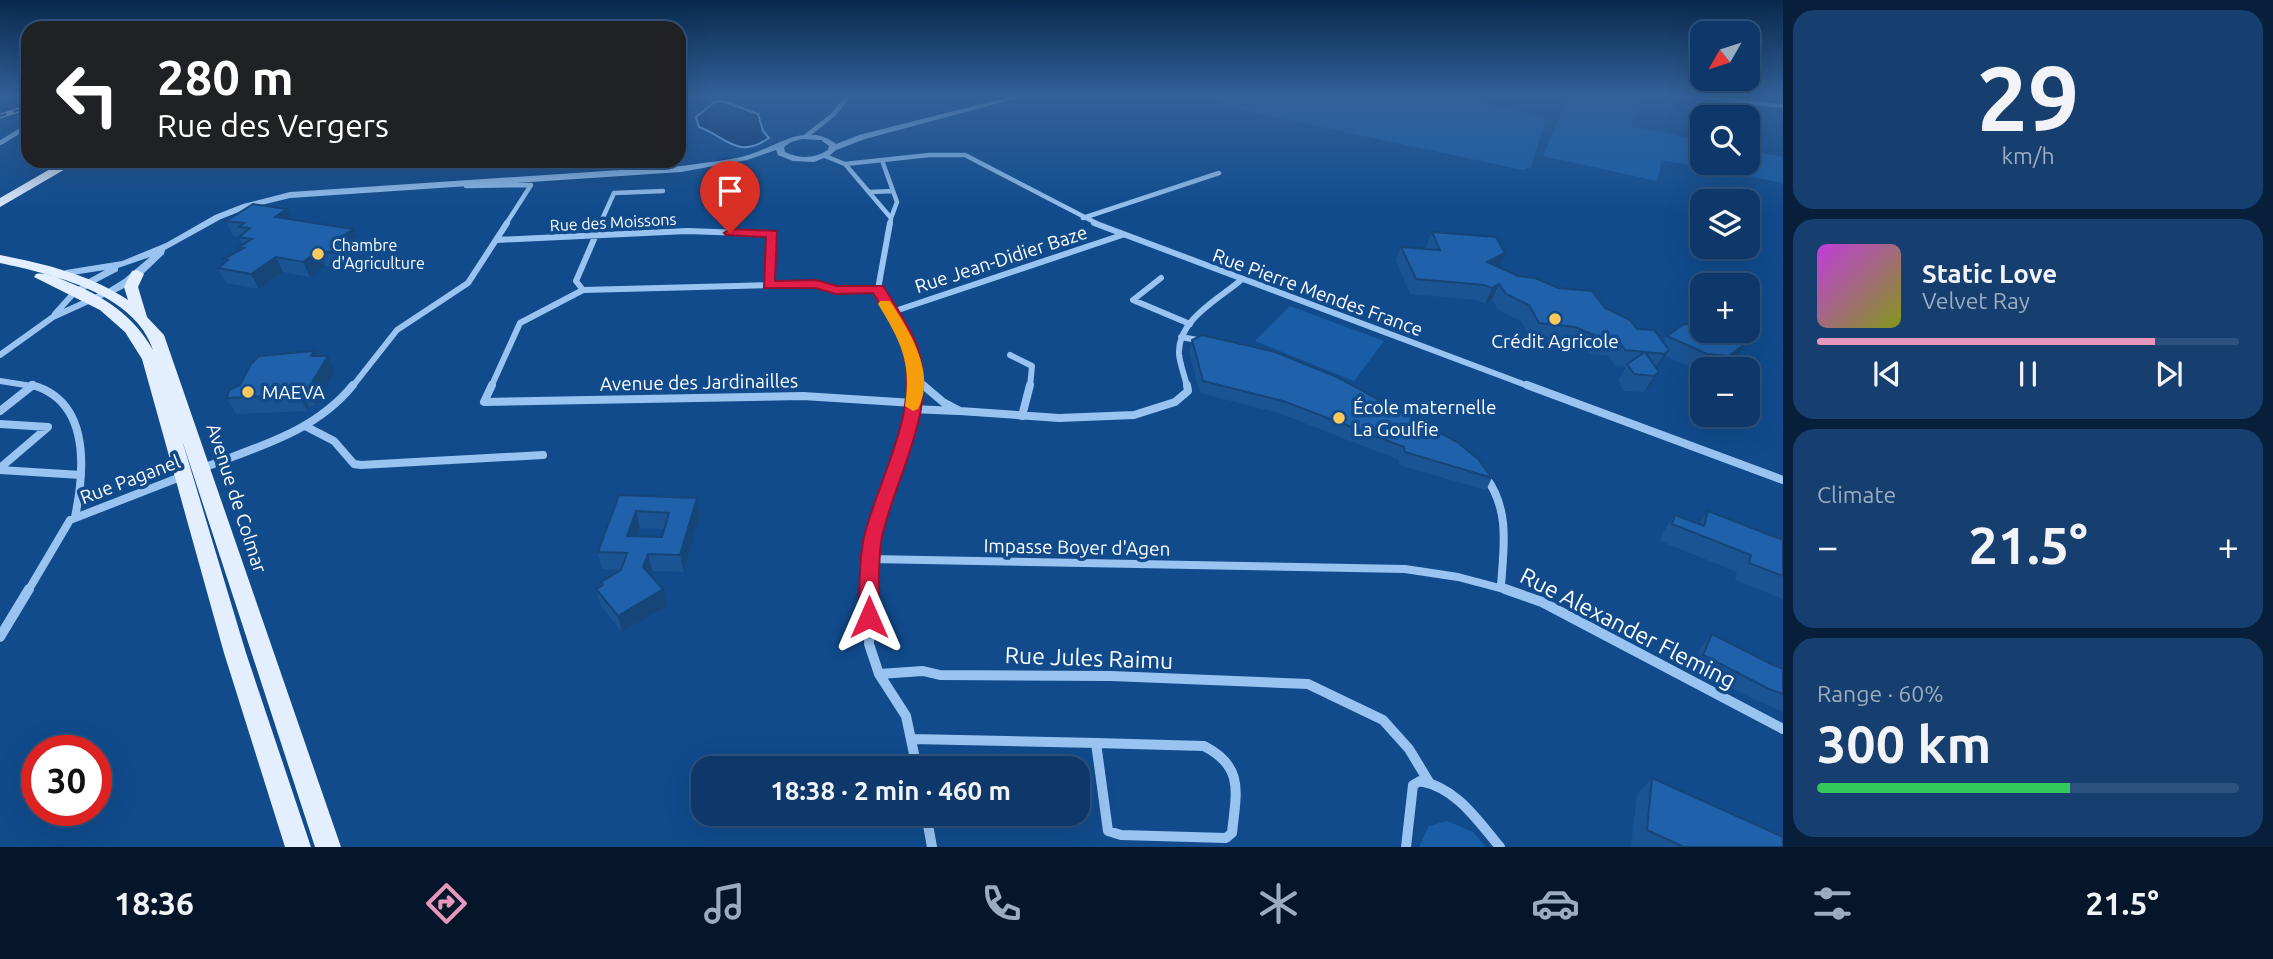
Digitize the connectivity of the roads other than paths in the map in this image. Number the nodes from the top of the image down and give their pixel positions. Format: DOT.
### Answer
graph roads {
  1 [pos="868,135"];
  2 [pos="821,136"];
  3 [pos="862,136"];
  4 [pos="780,146"];
  5 [pos="833,148"];
  6 [pos="785,156"];
  7 [pos="825,156"];
  8 [pos="747,158"];
  9 [pos="883,163"];
  10 [pos="845,164"];
  11 [pos="50,168"];
  12 [pos="61,168"];
  13 [pos="1219,173"];
  14 [pos="663,191"];
  15 [pos="893,191"];
  16 [pos="870,192"];
  17 [pos="1,202"];
  18 [pos="891,218"];
  19 [pos="1083,218"];
  20 [pos="207,223"];
  21 [pos="1123,235"];
  22 [pos="593,236"];
  23 [pos="496,240"];
  24 [pos="169,245"];
  25 [pos="0,259"];
  26 [pos="124,264"];
  27 [pos="0,268"];
  28 [pos="66,273"];
  29 [pos="137,274"];
  30 [pos="1161,278"];
  31 [pos="1241,280"];
  32 [pos="768,285"];
  33 [pos="878,289"];
  34 [pos="583,290"];
  35 [pos="95,294"];
  36 [pos="889,313"];
  37 [pos="140,316"];
  38 [pos="52,317"];
  39 [pos="1190,324"];
  40 [pos="1181,337"];
  41 [pos="1214,344"];
  42 [pos="0,355"];
  43 [pos="1010,355"];
  44 [pos="917,380"];
  45 [pos="0,381"];
  46 [pos="33,385"];
  47 [pos="913,406"];
  48 [pos="0,411"];
  49 [pos="958,411"];
  50 [pos="1022,416"];
  51 [pos="0,424"];
  52 [pos="307,427"];
  53 [pos="543,455"];
  54 [pos="0,469"];
  55 [pos="200,469"];
  56 [pos="1480,472"];
  57 [pos="80,475"];
  58 [pos="1783,480"];
  59 [pos="75,517"];
  60 [pos="870,559"];
  61 [pos="1284,567"];
  62 [pos="1501,585"];
  63 [pos="0,637"];
  64 [pos="879,674"];
  65 [pos="1783,729"];
  66 [pos="912,739"];
  67 [pos="1096,741"];
  68 [pos="915,756"];
  69 [pos="1429,782"];
  70 [pos="928,826"];
  71 [pos="298,847"];
  72 [pos="328,847"];
  73 [pos="932,847"];
  74 [pos="1406,847"];
  75 [pos="1500,847"];
  1 -- 3 [label="street"];
  2 -- 3 [label="street"];
  2 -- 4 [label="street"];
  2 -- 5 [label="street"];
  3 -- 5 [label="street"];
  4 -- 6 [label="street"];
  4 -- 8 [label="street"];
  5 -- 7 [label="street"];
  6 -- 7 [label="street"];
  6 -- 8 [label="street"];
  7 -- 10 [label="street"];
  8 -- 20 [label="street"];
  9 -- 15 [label="street"];
  10 -- 16 [label="street"];
  10 -- 19 [label="street, Rue Pierre Mendes France"];
  11 -- 17 [label="main road"];
  12 -- 17 [label="main road"];
  13 -- 19 [label="street"];
  14 -- 22 [label="street"];
  15 -- 16 [label="street"];
  15 -- 18 [label="street"];
  16 -- 18 [label="street"];
  18 -- 33 [label="street"];
  19 -- 21 [label="street, Rue Pierre Mendes France"];
  20 -- 23 [label="street, Rue Paganel"];
  20 -- 24 [label="street"];
  21 -- 31 [label="street, Rue Pierre Mendes France"];
  21 -- 36 [label="street, Rue Jean-Didier Baze"];
  22 -- 23 [label="street, Rue des Moissons"];
  22 -- 32 [label="street, Rue des Moissons"];
  22 -- 34 [label="street"];
  23 -- 52 [label="street, Rue Paganel"];
  24 -- 26 [label="street"];
  24 -- 29 [label="street"];
  25 -- 28 [label="main road, Avenue de Colmar"];
  26 -- 28 [label="street"];
  26 -- 35 [label="street"];
  27 -- 35 [label="main road, Avenue de Colmar"];
  28 -- 35 [label="main road, Avenue de Colmar"];
  29 -- 35 [label="street"];
  29 -- 37 [label="main road"];
  30 -- 39 [label="street"];
  31 -- 39 [label="street"];
  31 -- 58 [label="street, Rue Pierre Mendes France"];
  32 -- 33 [label="street"];
  32 -- 34 [label="street"];
  33 -- 36 [label="street"];
  34 -- 47 [label="street, Avenue des Jardinailles"];
  35 -- 37 [label="main road, Avenue de Colmar"];
  35 -- 38 [label="street"];
  35 -- 38 [label="street"];
  35 -- 55 [label="main road, Avenue de Colmar"];
  36 -- 44 [label="street"];
  37 -- 55 [label="main road, Avenue de Colmar"];
  38 -- 42 [label="street"];
  39 -- 40 [label="street"];
  40 -- 41 [label="street"];
  40 -- 50 [label="street, Avenue des Jardinailles"];
  43 -- 50 [label="street"];
  44 -- 47 [label="street"];
  44 -- 49 [label="street"];
  45 -- 46 [label="street"];
  46 -- 48 [label="street"];
  46 -- 57 [label="street"];
  47 -- 49 [label="street, Avenue des Jardinailles"];
  47 -- 60 [label="street"];
  49 -- 50 [label="street, Avenue des Jardinailles"];
  51 -- 54 [label="street"];
  52 -- 53 [label="street"];
  52 -- 55 [label="street, Rue Paganel"];
  54 -- 57 [label="street"];
  55 -- 59 [label="street, Rue Paganel"];
  55 -- 71 [label="main road, Avenue de Colmar"];
  55 -- 72 [label="main road, Avenue de Colmar"];
  56 -- 62 [label="street"];
  57 -- 59 [label="street"];
  59 -- 63 [label="street, Rue Paganel"];
  60 -- 61 [label="street, Impasse Boyer d'Agen"];
  60 -- 64 [label="street"];
  61 -- 62 [label="street, Rue Alexander Fleming"];
  62 -- 65 [label="street, Rue Alexander Fleming"];
  64 -- 66 [label="street"];
  64 -- 69 [label="street, Rue Jules Raimu"];
  66 -- 67 [label="street"];
  66 -- 68 [label="street"];
  67 -- 67 [label="street"];
  69 -- 74 [label="street"];
  69 -- 75 [label="street"];
  70 -- 73 [label="street"];
}
